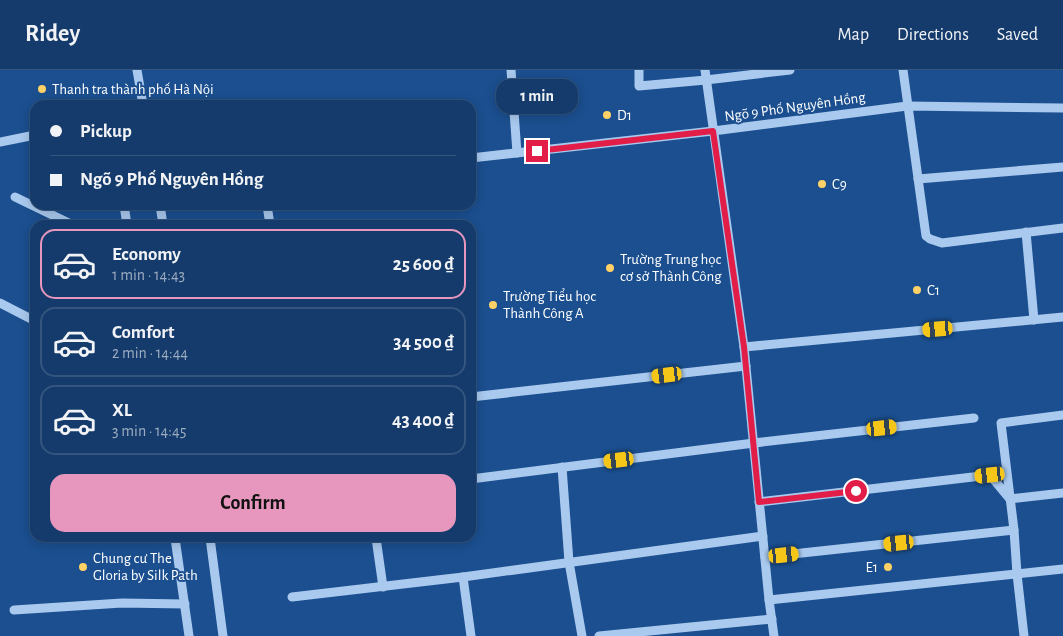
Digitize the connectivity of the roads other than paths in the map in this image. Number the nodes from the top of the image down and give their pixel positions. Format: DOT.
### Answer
graph roads {
  1 [pos="137,70"];
  2 [pos="511,70"];
  3 [pos="639,70"];
  4 [pos="705,70"];
  5 [pos="790,70"];
  6 [pos="903,70"];
  7 [pos="706,80"];
  8 [pos="142,100"];
  9 [pos="907,106"];
  10 [pos="1063,108"];
  11 [pos="713,131"];
  12 [pos="30,136"];
  13 [pos="0,142"];
  14 [pos="517,153"];
  15 [pos="476,157"];
  16 [pos="1063,167"];
  17 [pos="918,179"];
  18 [pos="15,197"];
  19 [pos="30,204"];
  20 [pos="42,210"];
  21 [pos="63,220"];
  22 [pos="1063,228"];
  23 [pos="1026,232"];
  24 [pos="0,303"];
  25 [pos="1063,317"];
  26 [pos="30,318"];
  27 [pos="1034,320"];
  28 [pos="744,347"];
  29 [pos="746,366"];
  30 [pos="476,396"];
  31 [pos="1063,415"];
  32 [pos="974,418"];
  33 [pos="754,443"];
  34 [pos="562,467"];
  35 [pos="476,477"];
  36 [pos="1063,493"];
  37 [pos="1010,499"];
  38 [pos="759,502"];
  39 [pos="1014,530"];
  40 [pos="763,536"];
  41 [pos="176,542"];
  42 [pos="211,542"];
  43 [pos="377,542"];
  44 [pos="765,557"];
  45 [pos="569,562"];
  46 [pos="1063,569"];
  47 [pos="1017,574"];
  48 [pos="463,577"];
  49 [pos="383,587"];
  50 [pos="292,597"];
  51 [pos="769,600"];
  52 [pos="185,604"];
  53 [pos="14,610"];
  54 [pos="772,619"];
  55 [pos="612,635"];
  56 [pos="189,636"];
  57 [pos="223,636"];
  58 [pos="471,636"];
  59 [pos="582,636"];
  60 [pos="599,636"];
  61 [pos="774,636"];
  62 [pos="1024,636"];
  1 -- 8 [label="street"];
  2 -- 14 [label="street"];
  3 -- 7 [label="street"];
  4 -- 7 [label="street"];
  5 -- 7 [label="street"];
  6 -- 9 [label="street"];
  7 -- 11 [label="street"];
  9 -- 10 [label="street, Ngõ 9 Phố Nguyên Hồng"];
  9 -- 11 [label="street, Ngõ 9 Phố Nguyên Hồng"];
  9 -- 17 [label="street"];
  11 -- 14 [label="street, Ngõ 9 Phố Nguyên Hồng"];
  11 -- 28 [label="street"];
  12 -- 13 [label="street"];
  14 -- 15 [label="street, Ngõ 9 Phố Nguyên Hồng"];
  16 -- 17 [label="street"];
  17 -- 23 [label="street"];
  18 -- 19 [label="street"];
  20 -- 21 [label="street"];
  22 -- 23 [label="street"];
  23 -- 27 [label="street"];
  24 -- 26 [label="street"];
  25 -- 27 [label="street"];
  27 -- 28 [label="street"];
  28 -- 29 [label="street"];
  29 -- 30 [label="street"];
  29 -- 33 [label="street"];
  31 -- 37 [label="street"];
  32 -- 33 [label="street"];
  33 -- 34 [label="street"];
  33 -- 38 [label="street"];
  34 -- 35 [label="street"];
  34 -- 45 [label="street"];
  36 -- 37 [label="street"];
  37 -- 38 [label="street"];
  37 -- 39 [label="street"];
  38 -- 40 [label="street"];
  39 -- 44 [label="street"];
  39 -- 47 [label="street"];
  40 -- 44 [label="street"];
  40 -- 45 [label="street"];
  41 -- 52 [label="street"];
  42 -- 57 [label="street"];
  43 -- 49 [label="street"];
  44 -- 51 [label="street"];
  45 -- 48 [label="street"];
  45 -- 59 [label="street"];
  46 -- 47 [label="street"];
  47 -- 51 [label="street"];
  47 -- 62 [label="street"];
  48 -- 49 [label="street"];
  48 -- 58 [label="street"];
  49 -- 50 [label="street"];
  51 -- 54 [label="street"];
  52 -- 53 [label="street"];
  52 -- 56 [label="street"];
  54 -- 55 [label="street"];
  54 -- 61 [label="street"];
  55 -- 60 [label="street"];
}
